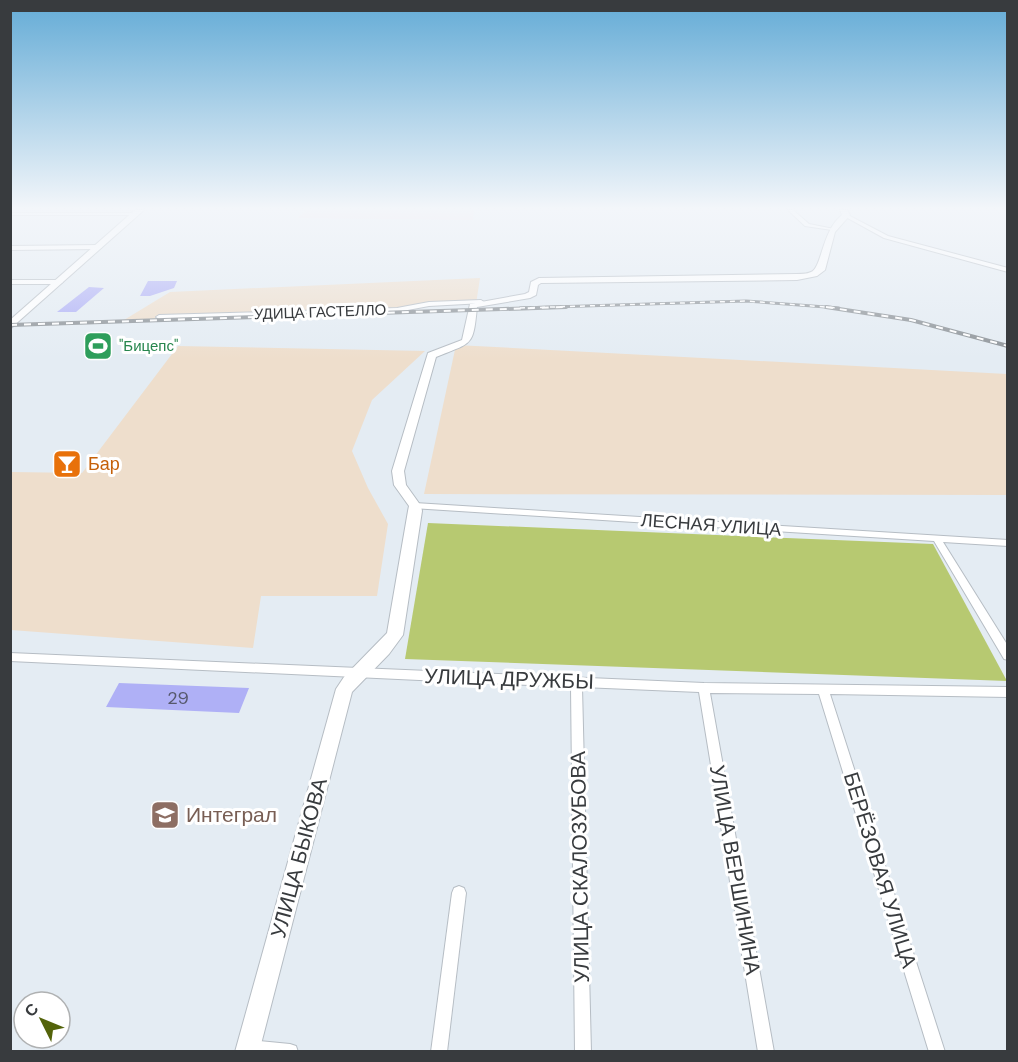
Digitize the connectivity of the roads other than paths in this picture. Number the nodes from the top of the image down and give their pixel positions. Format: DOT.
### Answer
graph roads {
  1 [pos="85,260"];
  2 [pos="824,260"];
  3 [pos="969,260"];
  4 [pos="1008,270"];
  5 [pos="10,282"];
  6 [pos="60,282"];
  7 [pos="477,306"];
  8 [pos="159,317"];
  9 [pos="15,319"];
  10 [pos="10,326"];
  11 [pos="415,506"];
  12 [pos="937,539"];
  13 [pos="1008,543"];
  14 [pos="1008,656"];
  15 [pos="10,657"];
  16 [pos="357,673"];
  17 [pos="576,682"];
  18 [pos="704,688"];
  19 [pos="823,689"];
  20 [pos="1008,692"];
  21 [pos="459,893"];
  22 [pos="248,1050"];
  23 [pos="290,1052"];
  24 [pos="439,1052"];
  25 [pos="583,1052"];
  26 [pos="766,1052"];
  27 [pos="937,1052"];
  1 -- 6 [label="main road"];
  2 -- 7 [label="street"];
  3 -- 4 [label="street"];
  5 -- 6 [label="street"];
  6 -- 9 [label="main road"];
  7 -- 8 [label="street, УДИЦА ГАСТЕЛЛО"];
  7 -- 11 [label="street"];
  9 -- 10 [label="main road"];
  11 -- 12 [label="street, ЛЕСНАЯ УЛИЦА"];
  11 -- 16 [label="street, УЛИЦА БЫКОВА"];
  12 -- 13 [label="street, ЛЕСНАЯ УЛИЦА"];
  12 -- 14 [label="street"];
  15 -- 16 [label="street, УЛИЦА ДРУЖБЫ"];
  16 -- 17 [label="street, УЛИЦА ДРУЖБЫ"];
  16 -- 22 [label="street, УЛИЦА БЫКОВА"];
  17 -- 18 [label="street, УЛИЦА ДРУЖБЫ"];
  17 -- 25 [label="street, УЛИЦА СКАЛОЗУБОВА"];
  18 -- 19 [label="street, УЛИЦА ДРУЖБЫ"];
  18 -- 26 [label="street, УЛИЦА ВЕРШИНИНА"];
  19 -- 20 [label="street, УЛИЦА ДРУЖБЫ"];
  19 -- 27 [label="street, БЕРЁЗОВАЯ УЛИЦА"];
  21 -- 24 [label="street"];
  22 -- 23 [label="street, УЛИЦА БЫКОВА"];
}
